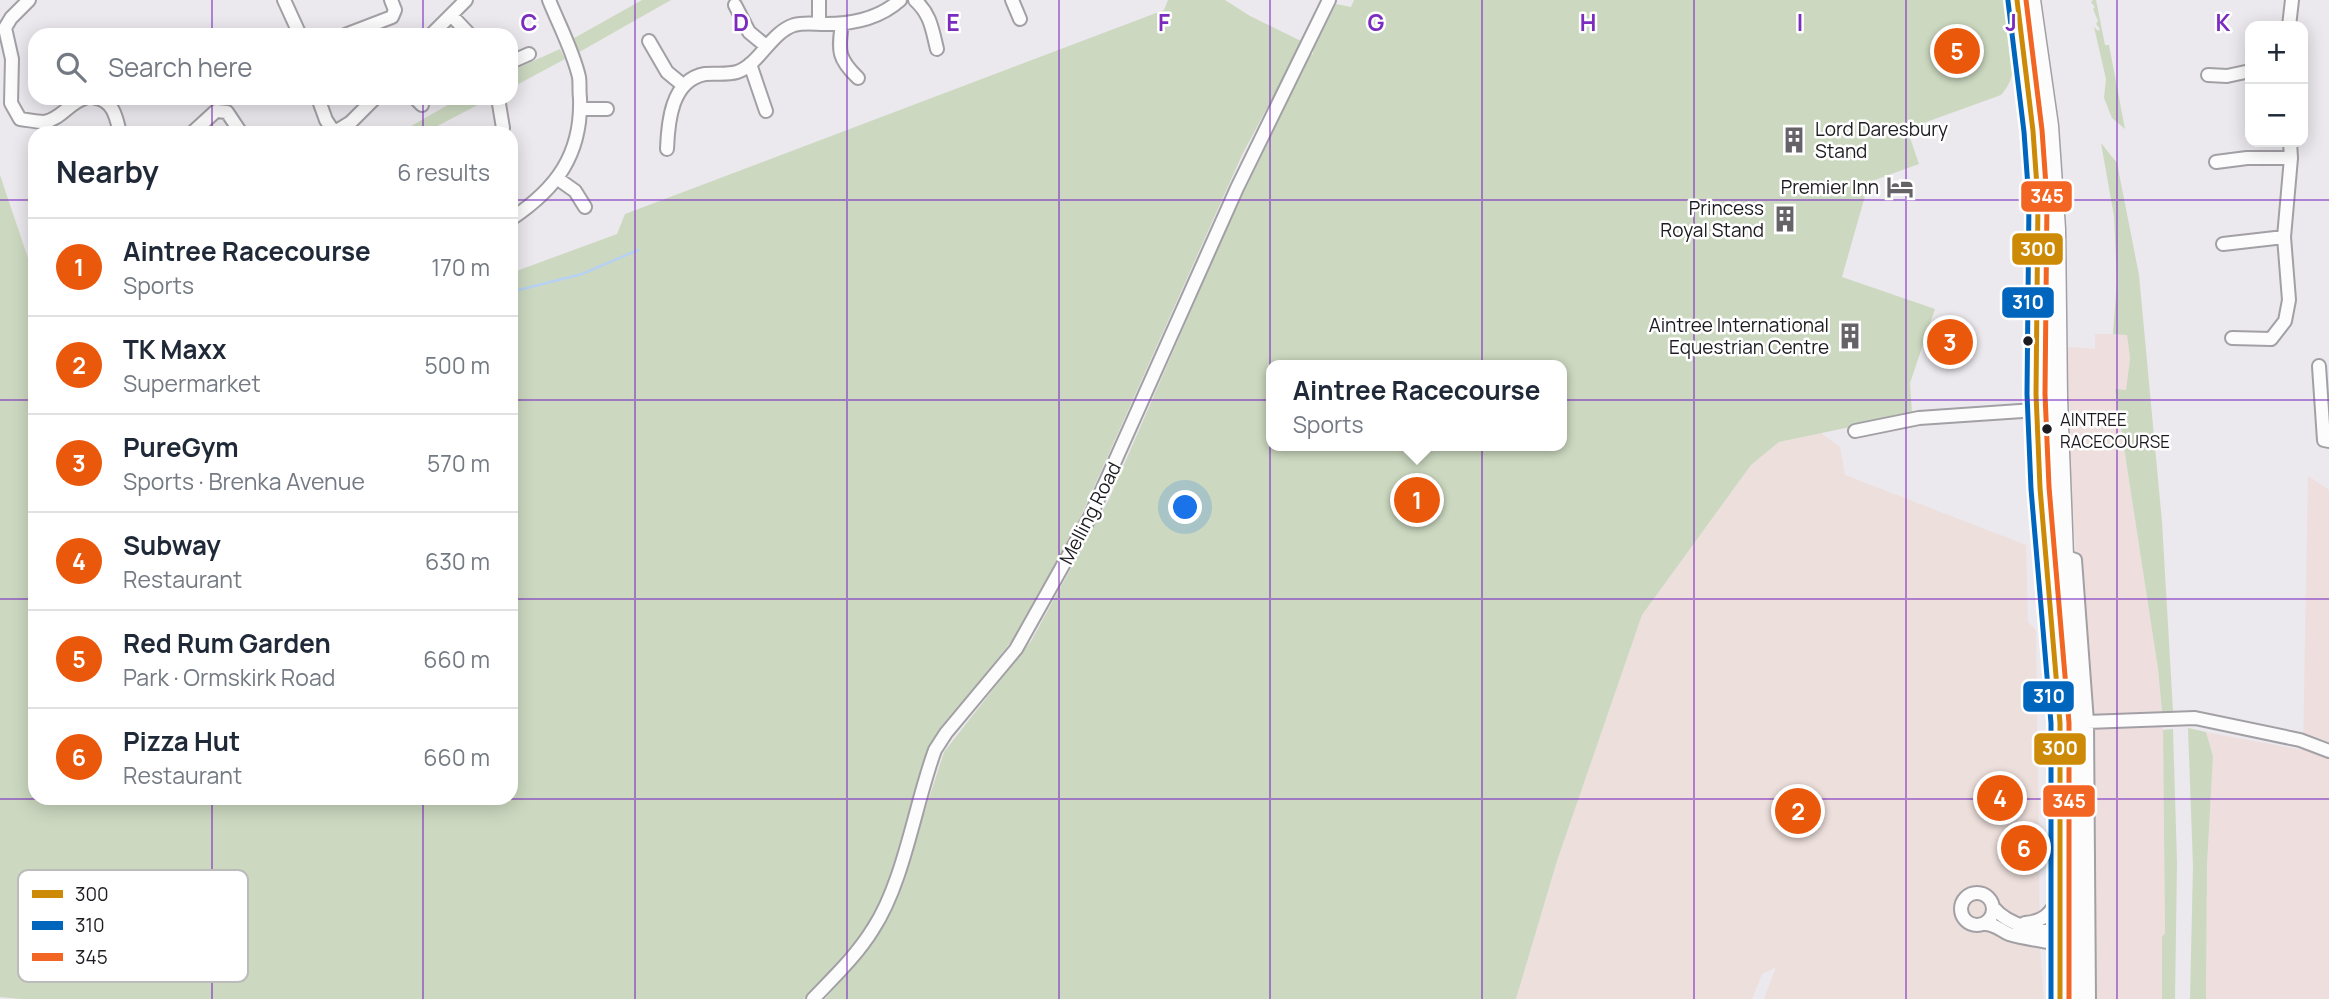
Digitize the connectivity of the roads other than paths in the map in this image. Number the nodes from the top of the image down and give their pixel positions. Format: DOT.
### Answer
graph roads {
  1 [pos="29,0"];
  2 [pos="284,0"];
  3 [pos="391,0"];
  4 [pos="466,0"];
  5 [pos="550,0"];
  6 [pos="819,0"];
  7 [pos="900,0"];
  8 [pos="915,0"];
  9 [pos="1012,0"];
  10 [pos="1329,0"];
  11 [pos="2017,0"];
  12 [pos="2031,0"];
  13 [pos="2292,0"];
  14 [pos="735,5"];
  15 [pos="0,9"];
  16 [pos="451,15"];
  17 [pos="11,18"];
  18 [pos="1020,19"];
  19 [pos="2290,21"];
  20 [pos="819,24"];
  21 [pos="842,24"];
  22 [pos="297,28"];
  23 [pos="363,28"];
  24 [pos="438,28"];
  25 [pos="463,28"];
  26 [pos="649,41"];
  27 [pos="766,46"];
  28 [pos="937,49"];
  29 [pos="528,54"];
  30 [pos="518,59"];
  31 [pos="750,64"];
  32 [pos="2245,72"];
  33 [pos="2208,75"];
  34 [pos="859,78"];
  35 [pos="684,86"];
  36 [pos="71,105"];
  37 [pos="109,105"];
  38 [pos="321,105"];
  39 [pos="367,105"];
  40 [pos="499,105"];
  41 [pos="580,109"];
  42 [pos="607,109"];
  43 [pos="766,111"];
  44 [pos="119,126"];
  45 [pos="200,126"];
  46 [pos="236,126"];
  47 [pos="332,126"];
  48 [pos="345,126"];
  49 [pos="503,126"];
  50 [pos="2290,147"];
  51 [pos="667,149"];
  52 [pos="2291,158"];
  53 [pos="2216,162"];
  54 [pos="558,179"];
  55 [pos="585,207"];
  56 [pos="518,215"];
  57 [pos="2284,237"];
  58 [pos="2223,244"];
  59 [pos="2232,338"];
  60 [pos="2319,366"];
  61 [pos="2058,398"];
  62 [pos="2036,410"];
  63 [pos="1855,431"];
  64 [pos="2329,441"];
  65 [pos="2064,556"];
  66 [pos="2087,722"];
  67 [pos="2329,751"];
  68 [pos="2061,894"];
  69 [pos="1993,907"];
  70 [pos="2011,922"];
  71 [pos="1983,925"];
  72 [pos="2066,937"];
  73 [pos="813,999"];
  74 [pos="2060,999"];
  75 [pos="2078,999"];
  76 [pos="2089,999"];
  1 -- 17 [label="street"];
  2 -- 22 [label="street"];
  3 -- 23 [label="street"];
  4 -- 16 [label="street"];
  5 -- 41 [label="street"];
  6 -- 20 [label="street"];
  7 -- 21 [label="street"];
  8 -- 28 [label="street"];
  9 -- 18 [label="street"];
  10 -- 73 [label="street, Melling Road"];
  11 -- 62 [label="highway"];
  12 -- 61 [label="highway"];
  13 -- 19 [label="street"];
  14 -- 27 [label="street"];
  15 -- 17 [label="street"];
  16 -- 24 [label="street"];
  16 -- 25 [label="street"];
  17 -- 36 [label="street"];
  20 -- 21 [label="street"];
  20 -- 27 [label="street"];
  21 -- 34 [label="street"];
  26 -- 35 [label="street"];
  27 -- 31 [label="street"];
  29 -- 30 [label="street"];
  31 -- 35 [label="street"];
  31 -- 43 [label="street"];
  32 -- 33 [label="street"];
  35 -- 51 [label="street"];
  37 -- 44 [label="street"];
  38 -- 47 [label="street"];
  39 -- 48 [label="street"];
  40 -- 49 [label="street"];
  41 -- 42 [label="street"];
  41 -- 54 [label="street"];
  45 -- 46 [label="street"];
  50 -- 52 [label="street"];
  52 -- 53 [label="street"];
  52 -- 57 [label="street"];
  54 -- 55 [label="street"];
  54 -- 56 [label="street"];
  57 -- 58 [label="street"];
  57 -- 59 [label="street"];
  60 -- 64 [label="street"];
  61 -- 62 [label="street"];
  61 -- 65 [label="highway"];
  62 -- 63 [label="street"];
  62 -- 68 [label="highway"];
  65 -- 66 [label="street"];
  65 -- 72 [label="highway"];
  66 -- 67 [label="street"];
  66 -- 76 [label="street"];
  68 -- 70 [label="street"];
  68 -- 72 [label="highway"];
  69 -- 70 [label="street"];
  69 -- 71 [label="street"];
  69 -- 71 [label="street"];
  70 -- 72 [label="street"];
  71 -- 72 [label="street"];
  72 -- 74 [label="highway"];
  72 -- 75 [label="highway"];
}
